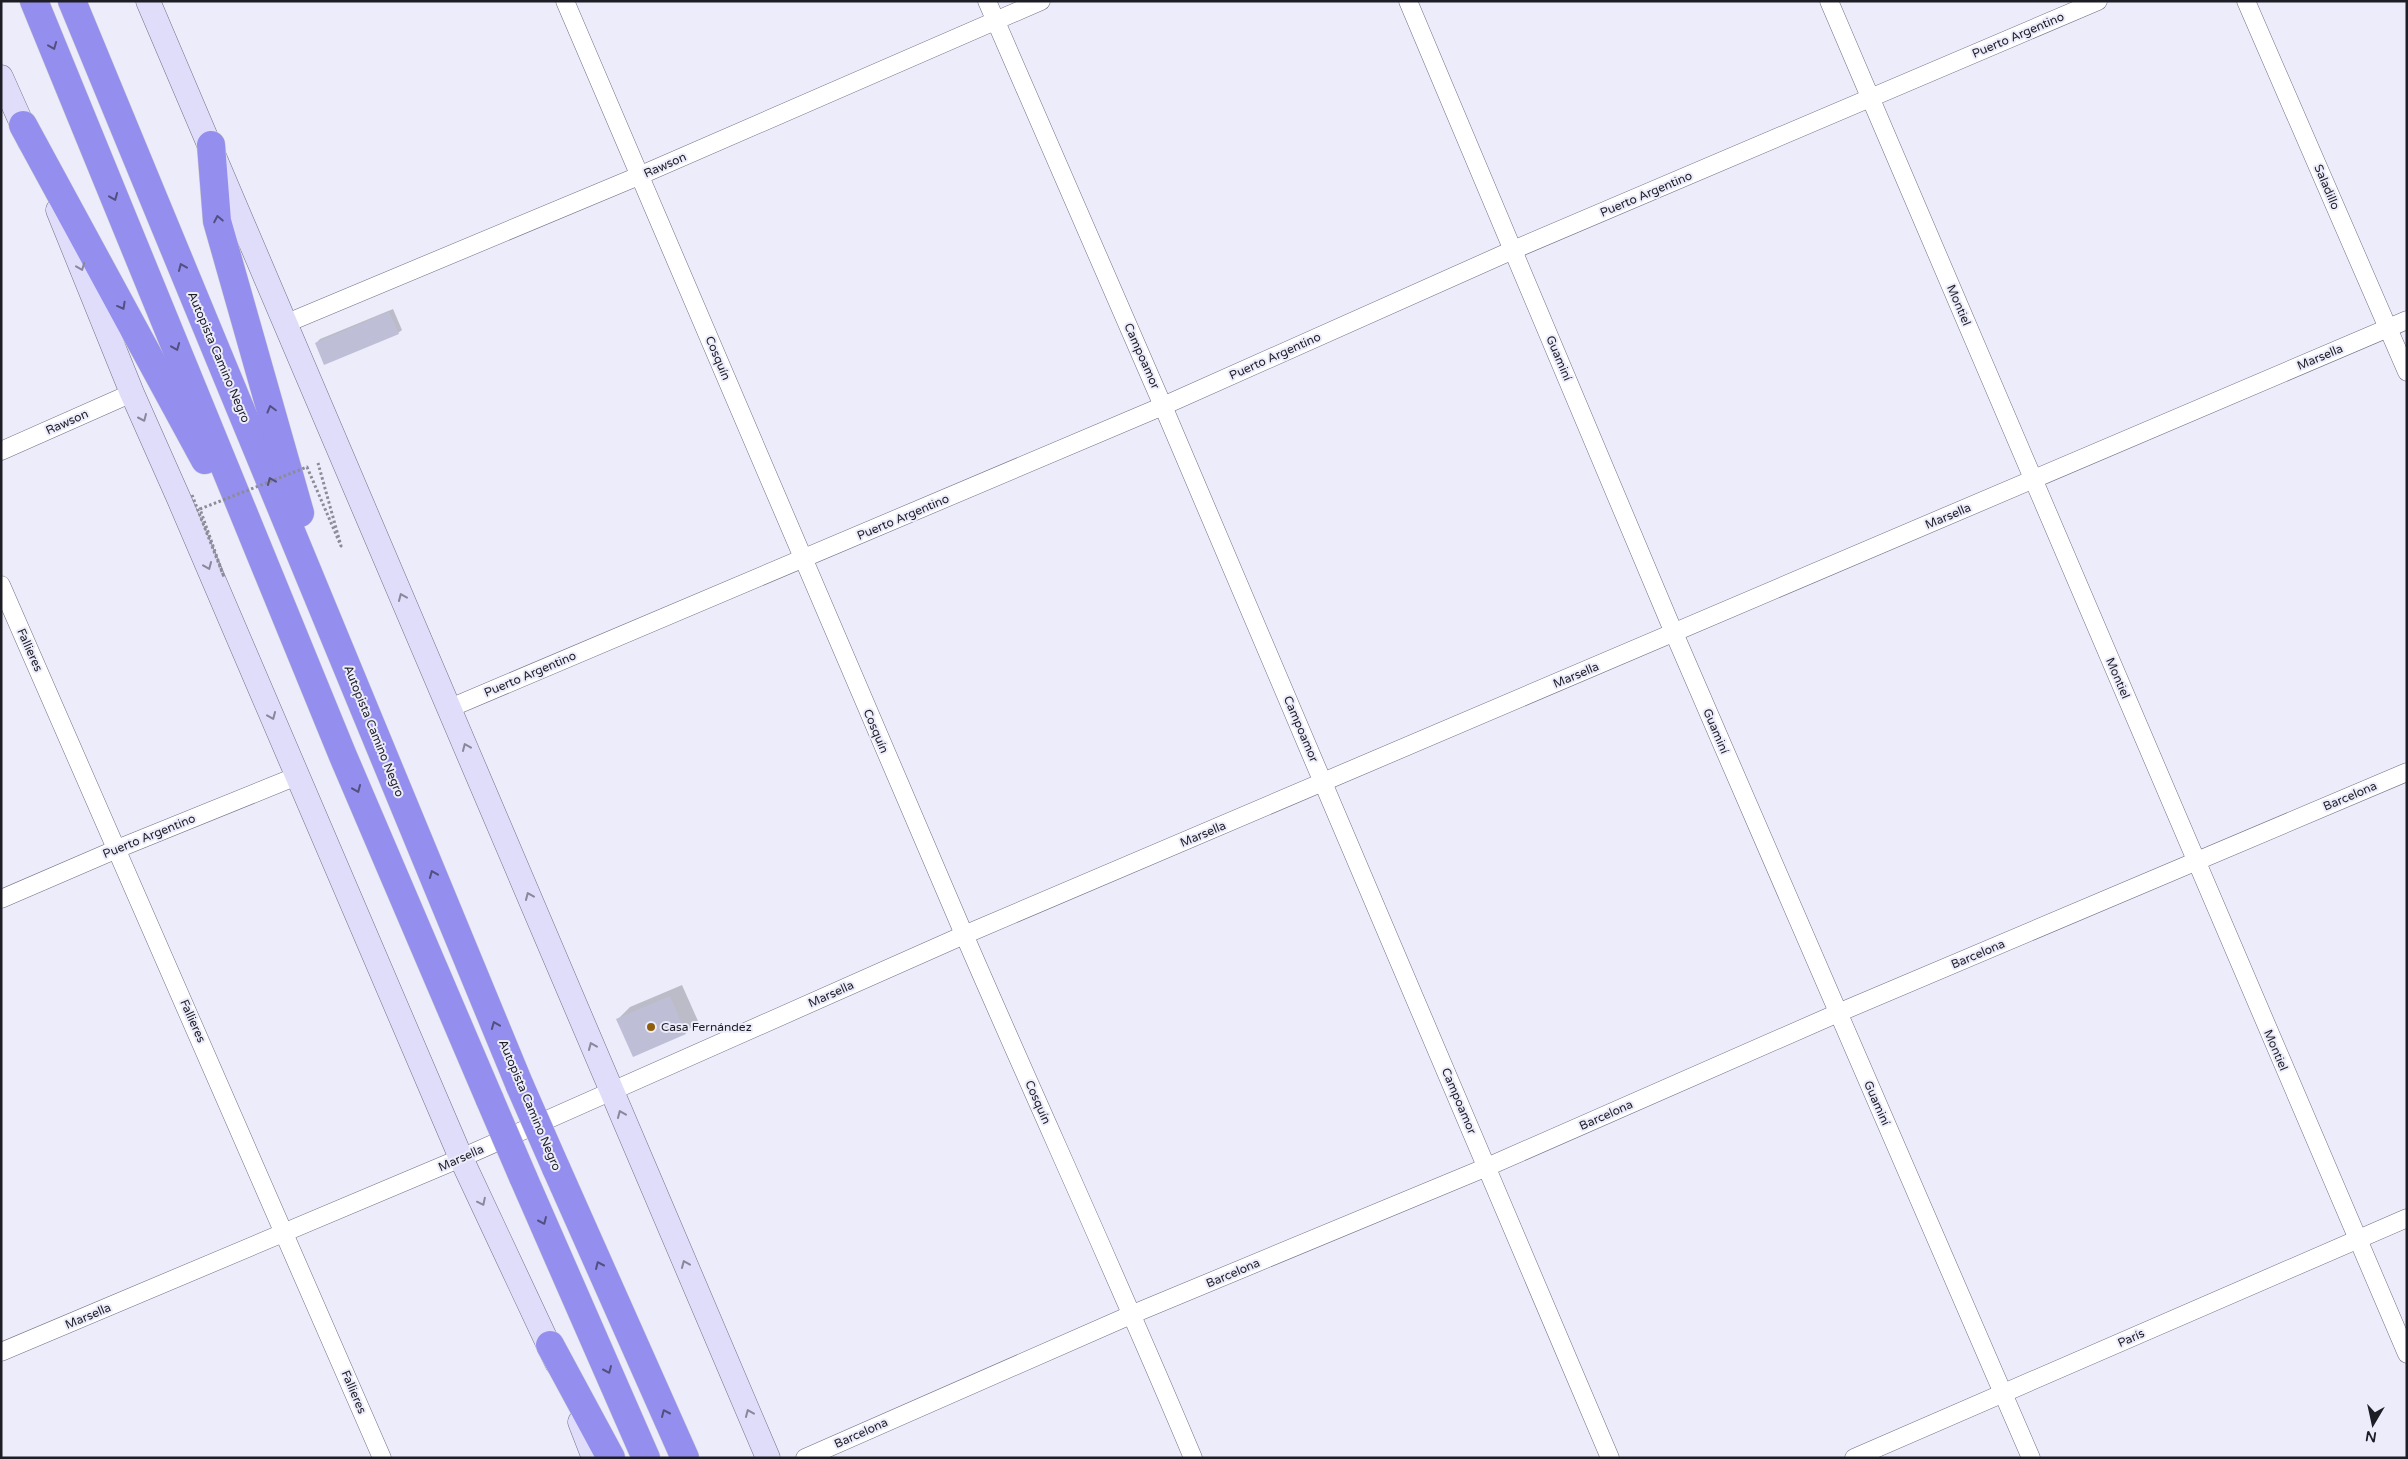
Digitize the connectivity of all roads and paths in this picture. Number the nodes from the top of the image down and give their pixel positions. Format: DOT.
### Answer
graph roads {
  1 [pos="34,1"];
  2 [pos="72,1"];
  3 [pos="148,1"];
  4 [pos="564,1"];
  5 [pos="987,1"];
  6 [pos="1041,1"];
  7 [pos="1408,1"];
  8 [pos="1829,1"];
  9 [pos="2098,1"];
  10 [pos="2246,1"];
  11 [pos="995,21"];
  12 [pos="1,77"];
  13 [pos="1870,98"];
  14 [pos="23,125"];
  15 [pos="211,144"];
  16 [pos="641,175"];
  17 [pos="1513,250"];
  18 [pos="2407,320"];
  19 [pos="287,323"];
  20 [pos="2388,328"];
  21 [pos="2407,372"];
  22 [pos="132,393"];
  23 [pos="1163,406"];
  24 [pos="1,451"];
  25 [pos="318,463"];
  26 [pos="2034,480"];
  27 [pos="192,495"];
  28 [pos="803,559"];
  29 [pos="1,585"];
  30 [pos="330,625"];
  31 [pos="1674,634"];
  32 [pos="450,708"];
  33 [pos="343,756"];
  34 [pos="2407,772"];
  35 [pos="297,776"];
  36 [pos="1324,782"];
  37 [pos="118,849"];
  38 [pos="2196,862"];
  39 [pos="1,899"];
  40 [pos="964,935"];
  41 [pos="1838,1013"];
  42 [pos="611,1091"];
  43 [pos="461,1158"];
  44 [pos="1486,1166"];
  45 [pos="2407,1218"];
  46 [pos="286,1233"];
  47 [pos="2357,1238"];
  48 [pos="1132,1314"];
  49 [pos="550,1345"];
  50 [pos="1,1352"];
  51 [pos="2407,1354"];
  52 [pos="2004,1394"];
  53 [pos="382,1458"];
  54 [pos="594,1458"];
  55 [pos="611,1458"];
  56 [pos="646,1458"];
  57 [pos="685,1458"];
  58 [pos="768,1458"];
  59 [pos="805,1458"];
  60 [pos="1193,1458"];
  61 [pos="1610,1458"];
  62 [pos="1854,1458"];
  63 [pos="2031,1458"];
  1 -- 33 [label="highway, one-way"];
  30 -- 2 [label="highway, Autopista Camino Negro, one-way"];
  3 -- 15 [label="street"];
  4 -- 16 [label="street, Cosquín"];
  5 -- 11 [label="street, Campoamor"];
  6 -- 11 [label="street, Rawson"];
  7 -- 17 [label="street, Guaminí"];
  8 -- 13 [label="street, Montiel"];
  9 -- 13 [label="street, Puerto Argentino"];
  10 -- 20 [label="street, Saladillo"];
  11 -- 16 [label="street, Rawson"];
  11 -- 23 [label="street, Campoamor"];
  12 -- 14 [label="street"];
  13 -- 17 [label="street, Puerto Argentino"];
  13 -- 26 [label="street, Montiel"];
  14 -- 22 [label="street, one-way"];
  14 -- 33 [label="highway, one-way"];
  15 -- 19 [label="street"];
  30 -- 15 [label="highway, one-way"];
  16 -- 19 [label="street, Rawson"];
  16 -- 28 [label="street, Cosquín"];
  17 -- 23 [label="street, Puerto Argentino"];
  17 -- 31 [label="street, Guaminí"];
  18 -- 20 [label="street, Marsella"];
  32 -- 19 [label="street, one-way"];
  20 -- 21 [label="street, Saladillo"];
  20 -- 26 [label="street, Marsella"];
  22 -- 24 [label="street, Rawson"];
  22 -- 35 [label="street, one-way"];
  23 -- 28 [label="street, Puerto Argentino"];
  23 -- 36 [label="street, Campoamor"];
  25 -- 27 [label="path, bridge"];
  26 -- 31 [label="street, Marsella"];
  26 -- 38 [label="street, Montiel"];
  28 -- 32 [label="street, Puerto Argentino"];
  28 -- 40 [label="street, Cosquín"];
  29 -- 37 [label="street, Fallieres"];
  57 -- 30 [label="highway, Autopista Camino Negro, one-way, bridge"];
  31 -- 36 [label="street, Marsella"];
  31 -- 41 [label="street, Guaminí"];
  42 -- 32 [label="street, one-way"];
  33 -- 56 [label="highway, one-way, bridge"];
  34 -- 38 [label="street, Barcelona"];
  35 -- 37 [label="street, Puerto Argentino"];
  35 -- 43 [label="street"];
  36 -- 40 [label="street, Marsella"];
  36 -- 44 [label="street, Campoamor"];
  37 -- 39 [label="street, Puerto Argentino"];
  37 -- 46 [label="street, Fallieres"];
  38 -- 41 [label="street, Barcelona"];
  38 -- 47 [label="street, Montiel"];
  40 -- 42 [label="street, Marsella"];
  40 -- 48 [label="street, Cosquín"];
  41 -- 44 [label="street, Barcelona"];
  41 -- 52 [label="street, Guaminí"];
  42 -- 43 [label="street, Marsella"];
  58 -- 42 [label="street, one-way"];
  43 -- 46 [label="street, Marsella"];
  43 -- 49 [label="street, one-way"];
  44 -- 48 [label="street, Barcelona"];
  44 -- 61 [label="street, Campoamor"];
  45 -- 47 [label="street, París"];
  46 -- 50 [label="street, Marsella"];
  46 -- 53 [label="street, Fallieres"];
  47 -- 51 [label="street, Montiel"];
  47 -- 52 [label="street, París"];
  48 -- 59 [label="street, Barcelona"];
  48 -- 60 [label="street, Cosquín"];
  49 -- 54 [label="street"];
  49 -- 55 [label="highway"];
  52 -- 62 [label="street, París"];
  52 -- 63 [label="street, Guaminí"];
}
